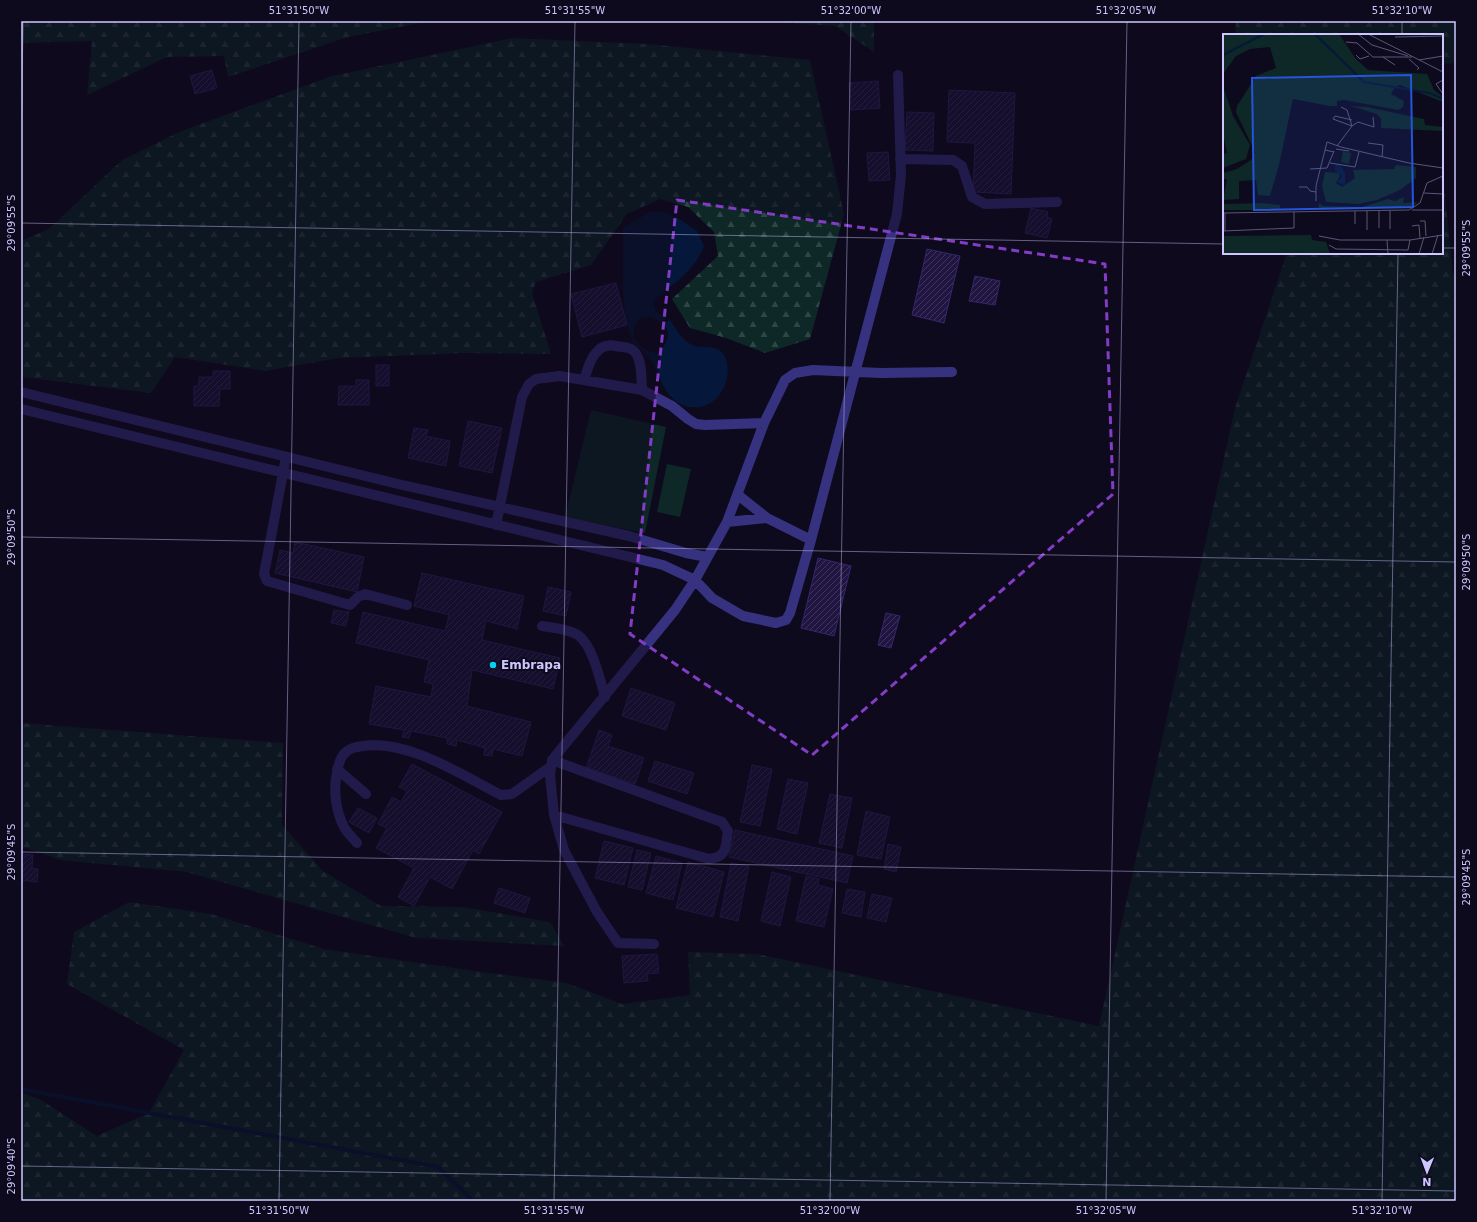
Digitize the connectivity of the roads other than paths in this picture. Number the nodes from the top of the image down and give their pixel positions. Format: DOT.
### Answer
graph roads {
  1 [pos="898,75"];
  2 [pos="900,159"];
  3 [pos="1057,202"];
  4 [pos="856,371"];
  5 [pos="952,372"];
  6 [pos="584,380"];
  7 [pos="642,390"];
  8 [pos="21,392"];
  9 [pos="21,409"];
  10 [pos="764,423"];
  11 [pos="286,457"];
  12 [pos="283,474"];
  13 [pos="398,484"];
  14 [pos="738,495"];
  15 [pos="394,500"];
  16 [pos="499,508"];
  17 [pos="767,518"];
  18 [pos="727,522"];
  19 [pos="496,524"];
  20 [pos="811,540"];
  21 [pos="668,548"];
  22 [pos="707,556"];
  23 [pos="663,566"];
  24 [pos="695,580"];
  25 [pos="407,605"];
  26 [pos="542,626"];
  27 [pos="605,698"];
  28 [pos="551,763"];
  29 [pos="338,769"];
  30 [pos="366,794"];
  31 [pos="554,815"];
  32 [pos="357,843"];
  33 [pos="654,944"];
  1 -- 2 [label="lane"];
  2 -- 3 [label="lane"];
  2 -- 4 [label="lane"];
  4 -- 5 [label="lane"];
  4 -- 10 [label="lane"];
  4 -- 20 [label="lane"];
  6 -- 7 [label="lane"];
  6 -- 7 [label="lane"];
  6 -- 16 [label="lane"];
  7 -- 10 [label="lane"];
  8 -- 11 [label="lane"];
  9 -- 12 [label="lane"];
  10 -- 14 [label="lane"];
  11 -- 12 [label="lane"];
  11 -- 13 [label="lane"];
  12 -- 15 [label="lane"];
  12 -- 25 [label="lane"];
  13 -- 15 [label="lane"];
  13 -- 16 [label="lane"];
  14 -- 17 [label="lane"];
  14 -- 18 [label="lane"];
  15 -- 19 [label="lane"];
  16 -- 19 [label="lane"];
  16 -- 21 [label="lane"];
  17 -- 18 [label="lane"];
  17 -- 20 [label="lane"];
  18 -- 22 [label="lane"];
  19 -- 23 [label="lane"];
  20 -- 24 [label="lane"];
  21 -- 22 [label="lane"];
  21 -- 23 [label="lane"];
  22 -- 24 [label="lane"];
  23 -- 24 [label="lane"];
  24 -- 27 [label="lane"];
  26 -- 27 [label="lane"];
  27 -- 28 [label="lane"];
  28 -- 29 [label="lane"];
  28 -- 31 [label="lane"];
  28 -- 31 [label="lane"];
  29 -- 30 [label="lane"];
  29 -- 32 [label="lane"];
  31 -- 33 [label="lane"];
}
